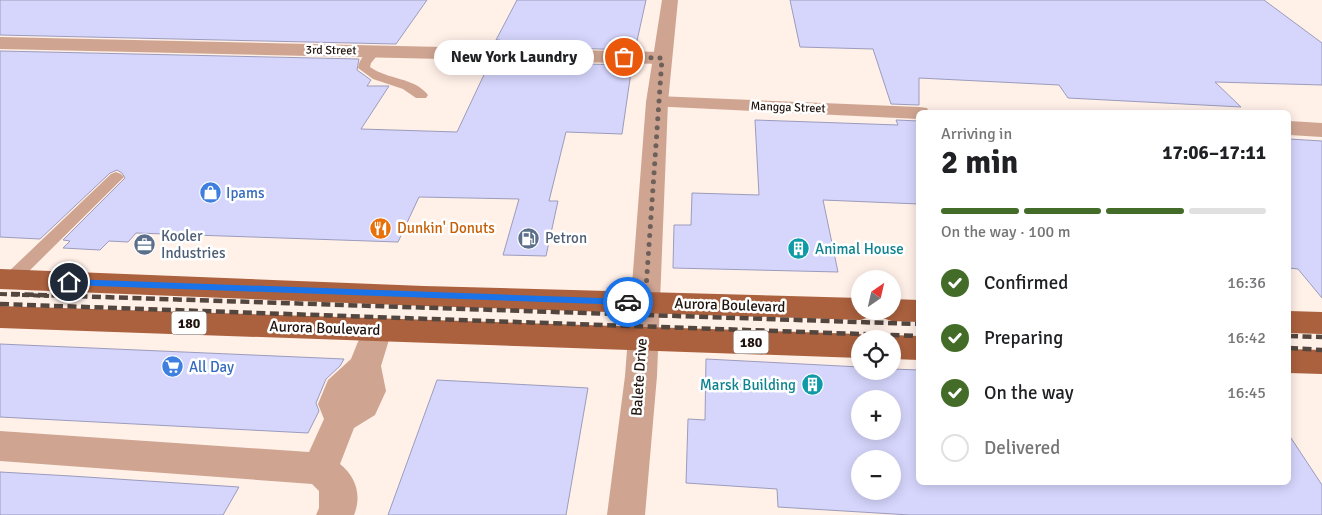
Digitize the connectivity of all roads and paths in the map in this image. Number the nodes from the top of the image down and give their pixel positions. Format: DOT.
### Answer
graph roads {
  1 [pos="670,0"];
  2 [pos="0,43"];
  3 [pos="375,52"];
  4 [pos="662,58"];
  5 [pos="421,95"];
  6 [pos="657,102"];
  7 [pos="916,113"];
  8 [pos="1291,128"];
  9 [pos="1322,130"];
  10 [pos="116,176"];
  11 [pos="5,280"];
  12 [pos="645,303"];
  13 [pos="851,309"];
  14 [pos="901,310"];
  15 [pos="916,311"];
  16 [pos="0,317"];
  17 [pos="1291,322"];
  18 [pos="1322,323"];
  19 [pos="377,330"];
  20 [pos="642,338"];
  21 [pos="851,346"];
  22 [pos="901,347"];
  23 [pos="916,348"];
  24 [pos="1291,361"];
  25 [pos="1322,362"];
  26 [pos="0,446"];
  27 [pos="320,469"];
  28 [pos="335,515"];
  29 [pos="626,515"];
  1 -- 4 [label="street, Balete Drive"];
  2 -- 3 [label="street, 3rd Street"];
  3 -- 4 [label="street, 3rd Street"];
  3 -- 5 [label="lane"];
  4 -- 6 [label="street, Balete Drive"];
  6 -- 7 [label="street, Mangga Street"];
  6 -- 12 [label="street, Balete Drive"];
  8 -- 9 [label="street"];
  10 -- 11 [label="lane"];
  11 -- 12 [label="main road, Aurora Boulevard"];
  12 -- 13 [label="main road, Aurora Boulevard"];
  12 -- 20 [label="street, Balete Drive"];
  14 -- 15 [label="main road"];
  16 -- 19 [label="main road, Aurora Boulevard / 180"];
  17 -- 18 [label="main road"];
  19 -- 20 [label="main road, Aurora Boulevard / 180"];
  19 -- 27 [label="street"];
  20 -- 21 [label="main road, Aurora Boulevard / 180"];
  20 -- 29 [label="street, Balete Drive"];
  22 -- 23 [label="main road"];
  24 -- 25 [label="main road"];
  26 -- 27 [label="street"];
  27 -- 28 [label="street"];
}
